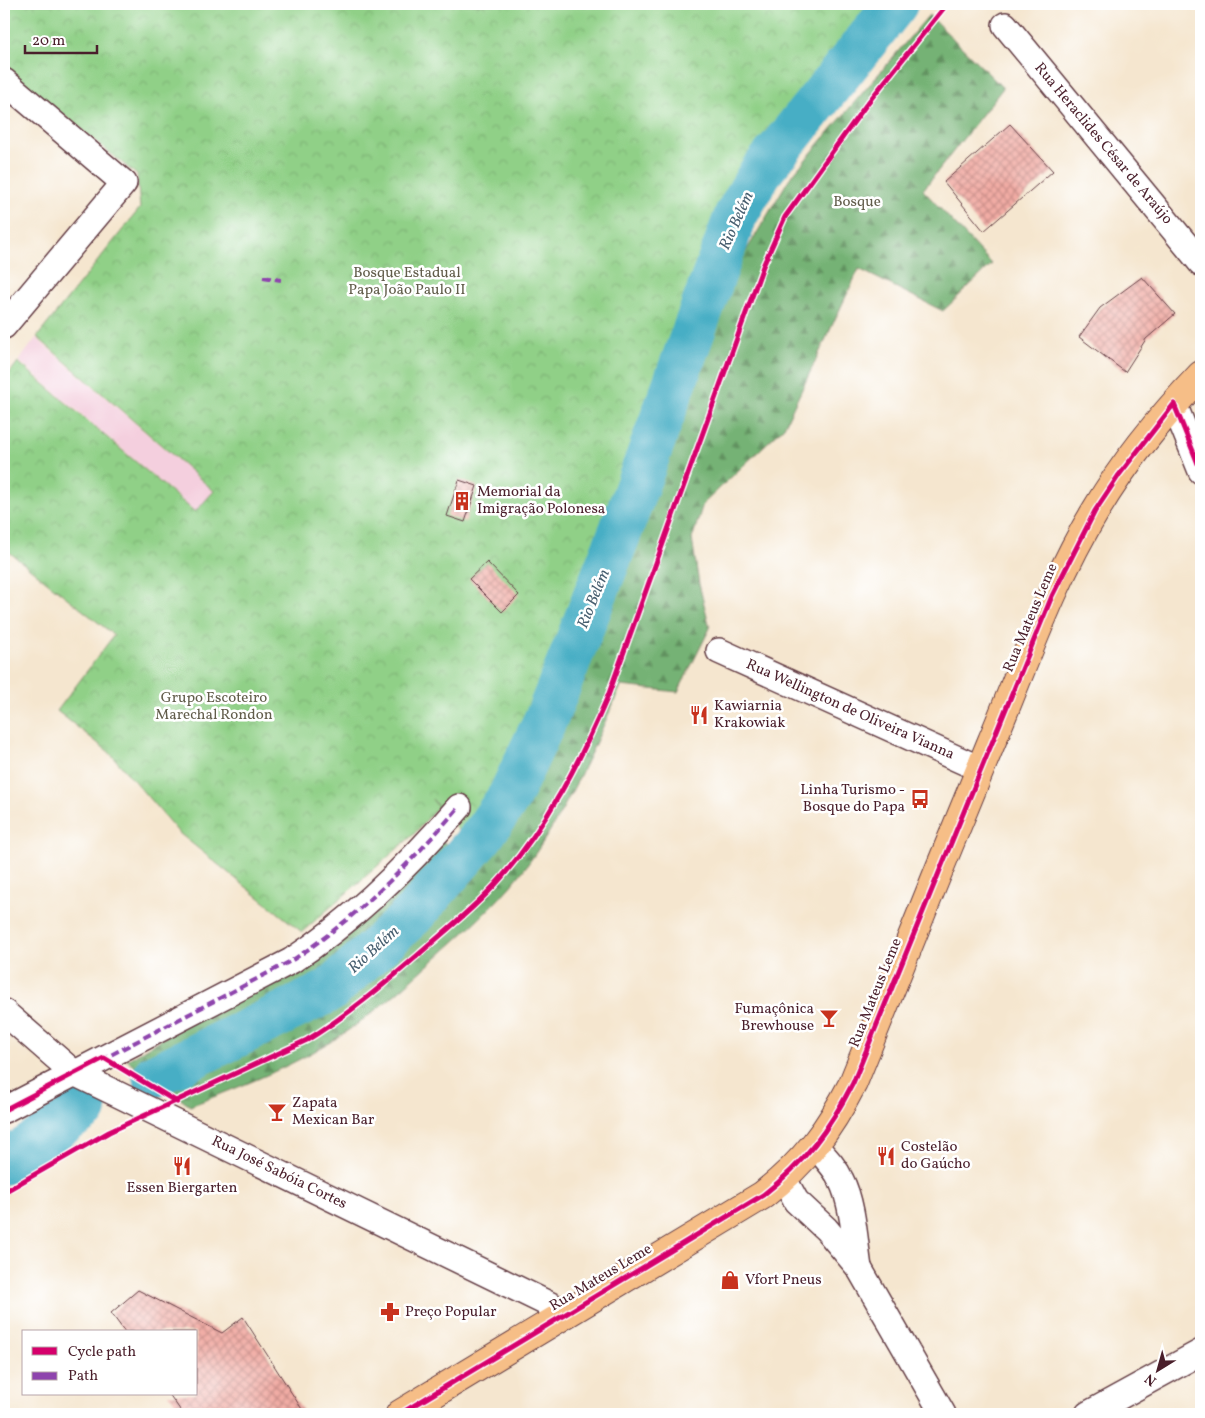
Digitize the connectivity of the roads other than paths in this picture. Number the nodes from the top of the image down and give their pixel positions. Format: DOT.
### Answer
graph roads {
  1 [pos="1005,25"];
  2 [pos="4,81"];
  3 [pos="1201,263"];
  4 [pos="4,326"];
  5 [pos="1201,375"];
  6 [pos="1174,404"];
  7 [pos="1201,471"];
  8 [pos="719,651"];
  9 [pos="980,769"];
  10 [pos="459,807"];
  11 [pos="4,1012"];
  12 [pos="74,1073"];
  13 [pos="4,1110"];
  14 [pos="815,1146"];
  15 [pos="784,1179"];
  16 [pos="859,1268"];
  17 [pos="567,1314"];
  18 [pos="1201,1352"];
  19 [pos="400,1414"];
  20 [pos="943,1414"];
  21 [pos="1088,1414"];
  1 -- 3 [label="street, Rua Heraclides César de Araújo"];
  2 -- 4 [label="street"];
  5 -- 6 [label="main road, Rua Mateus Leme"];
  6 -- 7 [label="street"];
  6 -- 9 [label="main road, Rua Mateus Leme"];
  8 -- 9 [label="street, Rua Wellington de Oliveira Vianna"];
  9 -- 14 [label="main road, Rua Mateus Leme"];
  10 -- 12 [label="street"];
  11 -- 12 [label="street, Rua José Sabóia Cortes"];
  12 -- 13 [label="street"];
  12 -- 17 [label="street, Rua José Sabóia Cortes"];
  14 -- 15 [label="main road, Rua Mateus Leme"];
  14 -- 16 [label="street"];
  15 -- 16 [label="street"];
  15 -- 17 [label="main road, Rua Mateus Leme"];
  16 -- 20 [label="street"];
  17 -- 19 [label="main road, Rua Mateus Leme"];
  18 -- 21 [label="street"];
}
